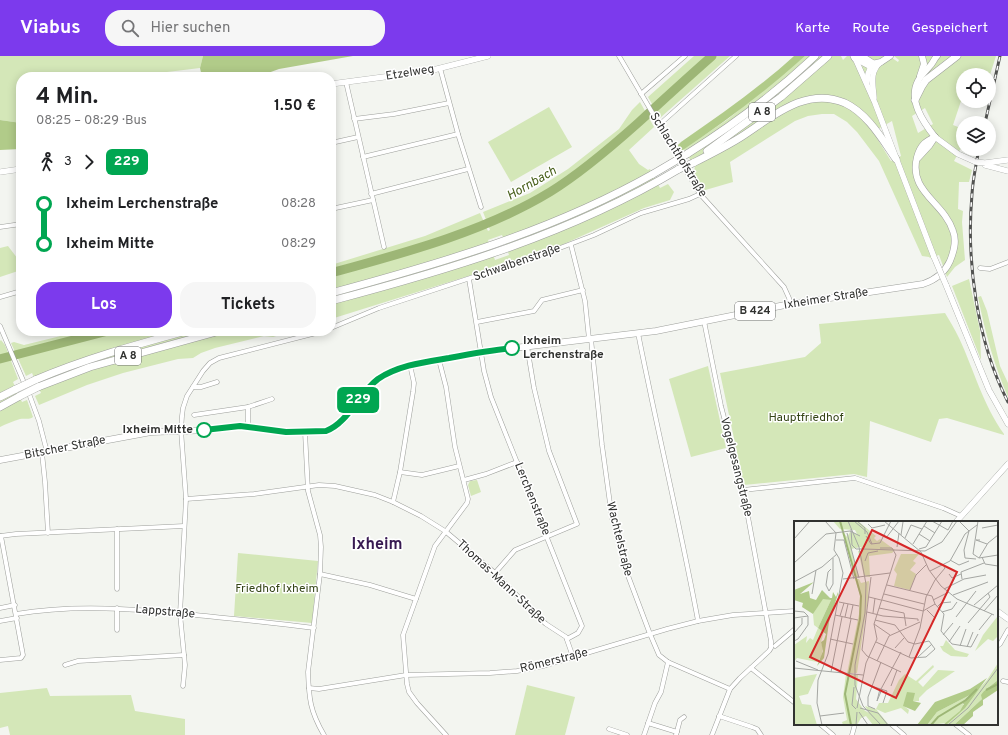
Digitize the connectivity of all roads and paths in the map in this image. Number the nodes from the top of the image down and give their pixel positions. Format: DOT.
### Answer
graph roads {
  1 [pos="488,56"];
  2 [pos="619,56"];
  3 [pos="685,56"];
  4 [pos="736,56"];
  5 [pos="815,56"];
  6 [pos="828,56"];
  7 [pos="890,56"];
  8 [pos="922,56"];
  9 [pos="957,56"];
  10 [pos="857,57"];
  11 [pos="936,57"];
  12 [pos="874,66"];
  13 [pos="440,68"];
  14 [pos="919,80"];
  15 [pos="346,82"];
  16 [pos="336,83"];
  17 [pos="867,85"];
  18 [pos="641,94"];
  19 [pos="916,100"];
  20 [pos="449,102"];
  21 [pos="875,103"];
  22 [pos="354,119"];
  23 [pos="658,123"];
  24 [pos="458,134"];
  25 [pos="358,137"];
  26 [pos="935,137"];
  27 [pos="336,142"];
  28 [pos="363,157"];
  29 [pos="896,159"];
  30 [pos="1008,160"];
  31 [pos="692,162"];
  32 [pos="985,164"];
  33 [pos="468,169"];
  34 [pos="16,170"];
  35 [pos="1008,171"];
  36 [pos="0,172"];
  37 [pos="371,194"];
  38 [pos="700,194"];
  39 [pos="373,200"];
  40 [pos="481,207"];
  41 [pos="336,208"];
  42 [pos="16,225"];
  43 [pos="0,227"];
  44 [pos="571,245"];
  45 [pos="384,247"];
  46 [pos="1008,262"];
  47 [pos="980,268"];
  48 [pos="469,279"];
  49 [pos="583,290"];
  50 [pos="336,291"];
  51 [pos="16,292"];
  52 [pos="0,297"];
  53 [pos="336,300"];
  54 [pos="790,304"];
  55 [pos="704,321"];
  56 [pos="477,322"];
  57 [pos="0,326"];
  58 [pos="336,326"];
  59 [pos="638,333"];
  60 [pos="168,336"];
  61 [pos="202,336"];
  62 [pos="305,336"];
  63 [pos="590,339"];
  64 [pos="527,346"];
  65 [pos="481,352"];
  66 [pos="439,360"];
  67 [pos="410,365"];
  68 [pos="216,382"];
  69 [pos="193,387"];
  70 [pos="0,397"];
  71 [pos="272,399"];
  72 [pos="0,407"];
  73 [pos="248,407"];
  74 [pos="194,415"];
  75 [pos="1008,424"];
  76 [pos="248,426"];
  77 [pos="181,430"];
  78 [pos="305,432"];
  79 [pos="44,453"];
  80 [pos="0,460"];
  81 [pos="517,462"];
  82 [pos="1008,464"];
  83 [pos="459,466"];
  84 [pos="400,472"];
  85 [pos="464,480"];
  86 [pos="308,486"];
  87 [pos="743,490"];
  88 [pos="186,499"];
  89 [pos="393,502"];
  90 [pos="961,516"];
  91 [pos="957,521"];
  92 [pos="184,526"];
  93 [pos="117,529"];
  94 [pos="445,531"];
  95 [pos="48,533"];
  96 [pos="1,536"];
  97 [pos="547,538"];
  98 [pos="495,573"];
  99 [pos="320,574"];
  100 [pos="117,589"];
  101 [pos="416,599"];
  102 [pos="15,605"];
  103 [pos="0,608"];
  104 [pos="117,608"];
  105 [pos="794,611"];
  106 [pos="766,612"];
  107 [pos="998,612"];
  108 [pos="180,614"];
  109 [pos="17,616"];
  110 [pos="1008,619"];
  111 [pos="0,621"];
  112 [pos="698,621"];
  113 [pos="314,628"];
  114 [pos="794,629"];
  115 [pos="117,630"];
  116 [pos="1008,630"];
  117 [pos="650,634"];
  118 [pos="567,639"];
  119 [pos="998,645"];
  120 [pos="775,646"];
  121 [pos="184,655"];
  122 [pos="573,657"];
  123 [pos="0,660"];
  124 [pos="668,662"];
  125 [pos="65,665"];
  126 [pos="751,668"];
  127 [pos="406,675"];
  128 [pos="183,686"];
  129 [pos="309,688"];
  130 [pos="730,689"];
  131 [pos="794,702"];
  132 [pos="719,716"];
  133 [pos="684,717"];
  134 [pos="648,723"];
  135 [pos="821,725"];
  136 [pos="855,725"];
  137 [pos="892,725"];
  138 [pos="957,725"];
  139 [pos="609,729"];
  140 [pos="677,733"];
  141 [pos="324,735"];
  142 [pos="446,735"];
  143 [pos="627,735"];
  144 [pos="644,735"];
  145 [pos="712,735"];
  146 [pos="761,735"];
  147 [pos="833,735"];
  148 [pos="852,735"];
  149 [pos="904,735"];
  150 [pos="969,735"];
  1 -- 13 [label="main road, Etzelweg"];
  2 -- 18 [label="street, Schlachthofstraße"];
  3 -- 18 [label="street"];
  4 -- 23 [label="street"];
  5 -- 50 [label="highway, A 8, bridge"];
  6 -- 31 [label="highway, A 8"];
  7 -- 12 [label="main road"];
  8 -- 14 [label="main road"];
  9 -- 19 [label="highway"];
  10 -- 12 [label="highway"];
  10 -- 17 [label="main road"];
  11 -- 14 [label="main road"];
  12 -- 17 [label="main road"];
  12 -- 21 [label="main road"];
  13 -- 15 [label="main road, Etzelweg"];
  13 -- 20 [label="street"];
  14 -- 19 [label="main road"];
  15 -- 16 [label="main road, Etzelweg"];
  15 -- 22 [label="street"];
  17 -- 21 [label="main road"];
  18 -- 23 [label="street, Schlachthofstraße"];
  19 -- 26 [label="main road"];
  20 -- 22 [label="street"];
  20 -- 24 [label="street"];
  21 -- 29 [label="main road"];
  22 -- 25 [label="street"];
  23 -- 38 [label="street, Schlachthofstraße"];
  24 -- 28 [label="street"];
  24 -- 33 [label="street"];
  25 -- 27 [label="street"];
  25 -- 28 [label="street"];
  26 -- 32 [label="main road, bridge"];
  26 -- 54 [label="main road, Ixheimer Straße / B 424"];
  28 -- 37 [label="street"];
  29 -- 31 [label="highway"];
  29 -- 75 [label="main road, bridge"];
  30 -- 32 [label="main road"];
  31 -- 53 [label="highway, bridge"];
  32 -- 35 [label="main road"];
  33 -- 37 [label="street"];
  33 -- 40 [label="street"];
  34 -- 36 [label="main road"];
  37 -- 39 [label="street"];
  38 -- 44 [label="street, Schwalbenstraße"];
  38 -- 54 [label="street, Schlachthofstraße"];
  39 -- 41 [label="street"];
  39 -- 45 [label="street"];
  42 -- 43 [label="street"];
  44 -- 48 [label="street, Schwalbenstraße"];
  44 -- 49 [label="street, Wachtelstraße"];
  46 -- 47 [label="street"];
  48 -- 56 [label="street, Lerchenstraße"];
  48 -- 58 [label="street, Schwalbenstraße"];
  49 -- 56 [label="street"];
  49 -- 63 [label="street, Wachtelstraße"];
  51 -- 52 [label="street"];
  54 -- 55 [label="main road, Ixheimer Straße / B 424"];
  55 -- 59 [label="main road, Ixheimer Straße / B 424"];
  55 -- 87 [label="street, Vogelgesangstraße"];
  56 -- 65 [label="street, Lerchenstraße"];
  57 -- 79 [label="street"];
  59 -- 63 [label="main road, Ixheimer Straße / B 424"];
  59 -- 112 [label="street"];
  60 -- 70 [label="highway, A 8, bridge"];
  61 -- 72 [label="highway, A 8, bridge"];
  62 -- 69 [label="street"];
  63 -- 64 [label="main road, Ixheimer Straße / B 424"];
  63 -- 117 [label="street, Wachtelstraße"];
  64 -- 65 [label="main road, Ixheimer Straße / B 424"];
  64 -- 97 [label="street"];
  65 -- 66 [label="main road, Ixheimer Straße / B 424"];
  65 -- 81 [label="street, Lerchenstraße"];
  66 -- 67 [label="main road, Bitscher Straße / B 424"];
  66 -- 83 [label="street"];
  67 -- 78 [label="main road, Bitscher Straße / B 424"];
  67 -- 84 [label="street"];
  68 -- 69 [label="street"];
  69 -- 77 [label="street"];
  71 -- 73 [label="street"];
  73 -- 74 [label="street"];
  73 -- 76 [label="street"];
  76 -- 77 [label="main road, Bitscher Straße / B 424"];
  76 -- 78 [label="main road, Bitscher Straße / B 424"];
  77 -- 79 [label="main road, Bitscher Straße / B 424"];
  77 -- 88 [label="street"];
  78 -- 86 [label="street"];
  79 -- 80 [label="main road, Bitscher Straße / B 424"];
  79 -- 95 [label="street"];
  81 -- 85 [label="street"];
  81 -- 97 [label="street, Lerchenstraße"];
  82 -- 90 [label="main road"];
  83 -- 84 [label="street"];
  83 -- 85 [label="street"];
  84 -- 89 [label="street"];
  85 -- 94 [label="street"];
  86 -- 88 [label="street, Thomas-Mann-Straße"];
  86 -- 89 [label="street, Thomas-Mann-Straße"];
  86 -- 99 [label="street"];
  87 -- 90 [label="street"];
  87 -- 106 [label="street, Vogelgesangstraße"];
  88 -- 92 [label="street"];
  89 -- 94 [label="street, Thomas-Mann-Straße"];
  90 -- 91 [label="main road"];
  92 -- 93 [label="street"];
  92 -- 108 [label="street"];
  93 -- 95 [label="street"];
  93 -- 100 [label="street"];
  94 -- 98 [label="street, Thomas-Mann-Straße"];
  94 -- 101 [label="street"];
  95 -- 96 [label="street"];
  96 -- 102 [label="street"];
  97 -- 98 [label="street"];
  97 -- 118 [label="street, Lerchenstraße"];
  98 -- 118 [label="street, Thomas-Mann-Straße"];
  99 -- 101 [label="street"];
  99 -- 113 [label="street"];
  101 -- 127 [label="street"];
  102 -- 103 [label="street"];
  102 -- 109 [label="street"];
  104 -- 108 [label="street, Lappstraße"];
  104 -- 109 [label="street, Lappstraße"];
  104 -- 115 [label="street"];
  105 -- 106 [label="street, Römerstraße"];
  106 -- 112 [label="street, Römerstraße"];
  106 -- 126 [label="street, Vogelgesangstraße"];
  107 -- 110 [label="main road"];
  108 -- 113 [label="street, Lappstraße"];
  108 -- 121 [label="street"];
  109 -- 111 [label="street, Lappstraße"];
  109 -- 123 [label="street"];
  112 -- 117 [label="street, Römerstraße"];
  113 -- 129 [label="street"];
  114 -- 120 [label="street"];
  116 -- 119 [label="street"];
  117 -- 122 [label="street, Römerstraße"];
  117 -- 124 [label="street, Wachtelstraße"];
  118 -- 122 [label="street"];
  121 -- 125 [label="street"];
  121 -- 128 [label="street"];
  122 -- 127 [label="street, Römerstraße"];
  124 -- 130 [label="street, Wachtelstraße"];
  124 -- 134 [label="street"];
  126 -- 130 [label="street"];
  126 -- 131 [label="street"];
  127 -- 129 [label="street, Römerstraße"];
  127 -- 142 [label="street"];
  129 -- 141 [label="street"];
  130 -- 132 [label="street"];
  132 -- 145 [label="street"];
  132 -- 146 [label="street"];
  133 -- 140 [label="street"];
  134 -- 140 [label="street"];
  134 -- 144 [label="street"];
  135 -- 147 [label="street"];
  136 -- 148 [label="street"];
  137 -- 149 [label="street"];
  138 -- 150 [label="street"];
  139 -- 143 [label="street"];
}
